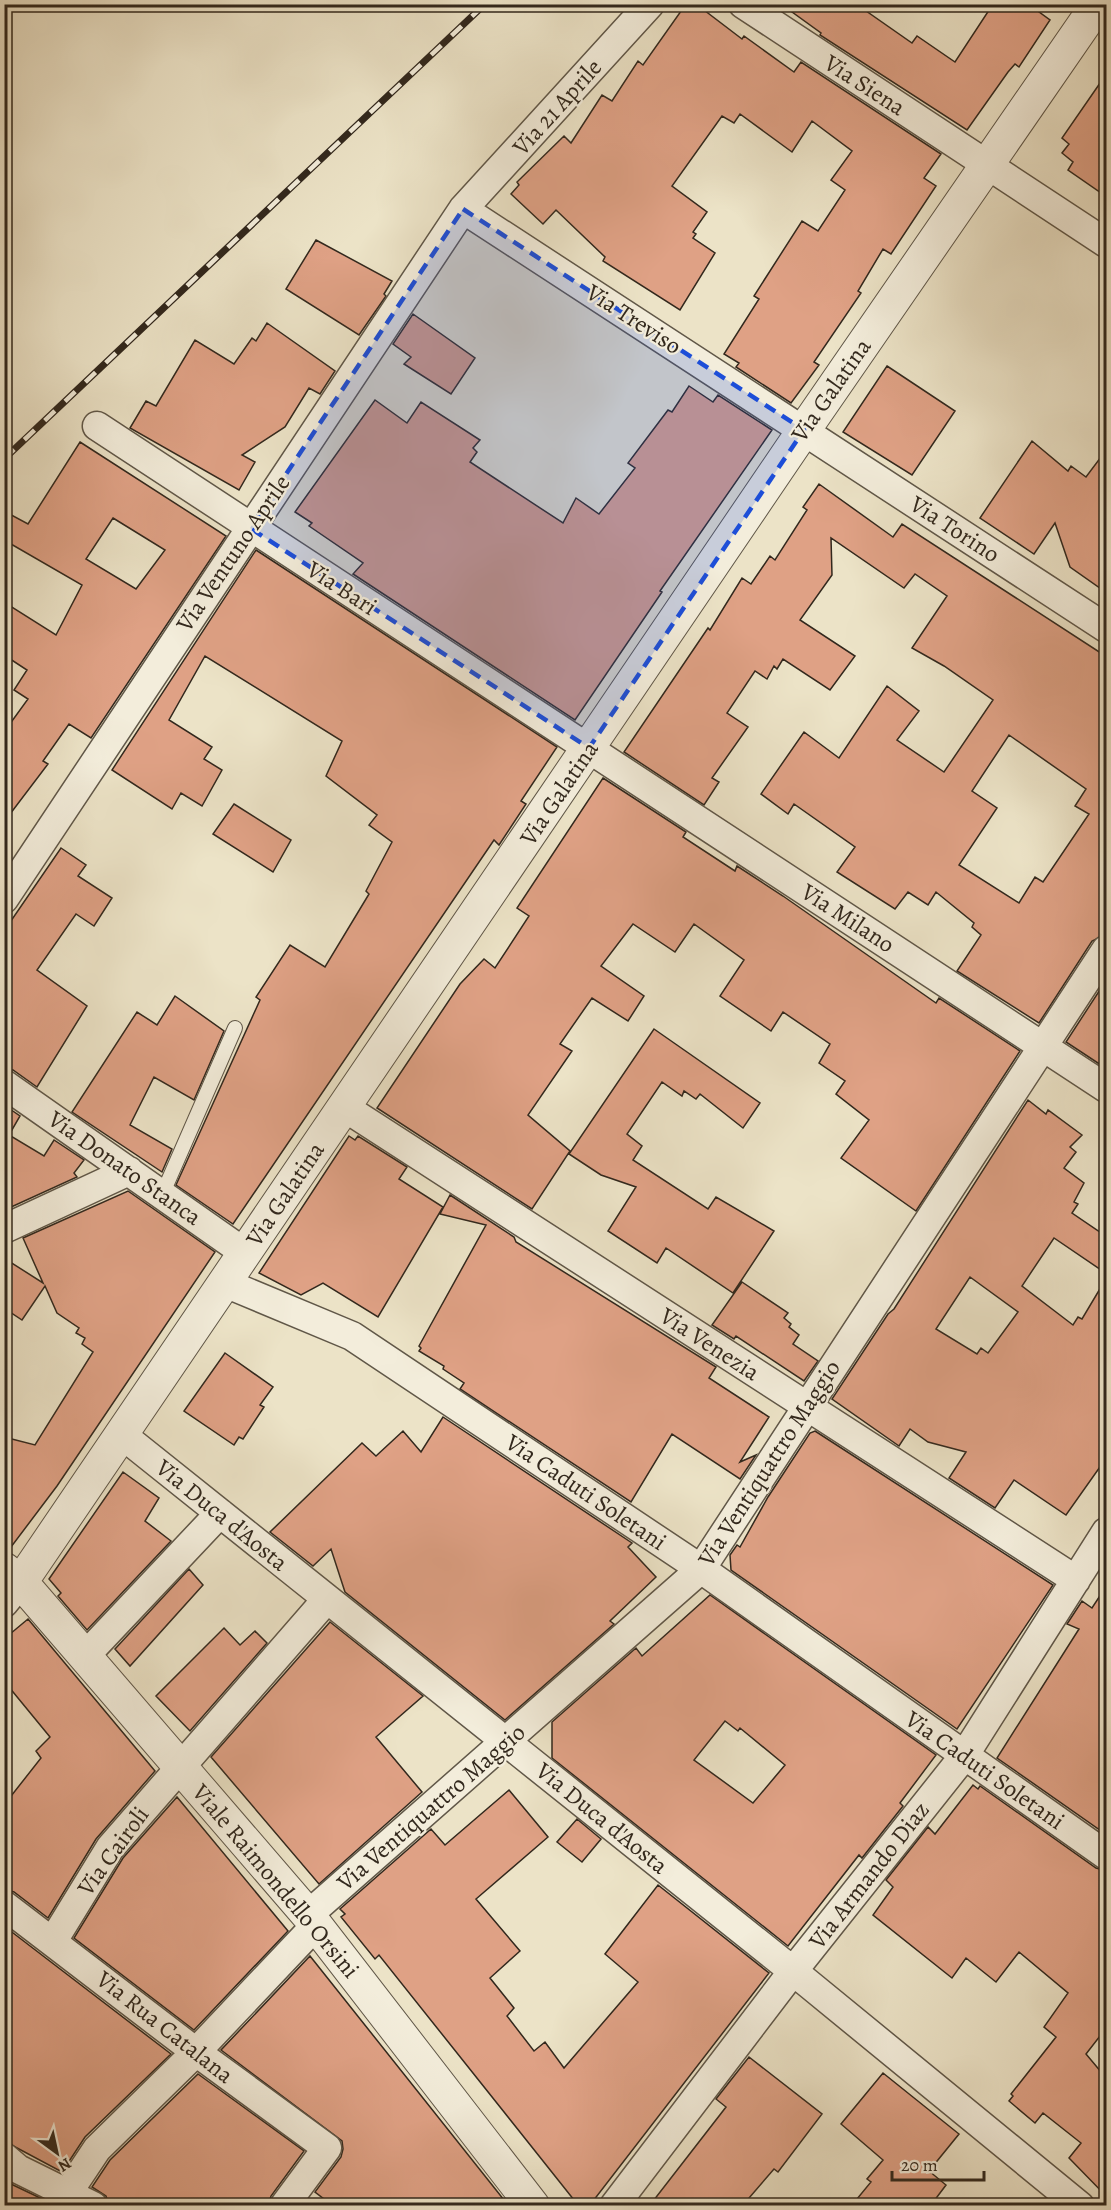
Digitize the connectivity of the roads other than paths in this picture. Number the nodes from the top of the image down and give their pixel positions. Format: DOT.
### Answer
graph roads {
  1 [pos="650,4"];
  2 [pos="743,4"];
  3 [pos="1098,4"];
  4 [pos="987,165"];
  5 [pos="463,209"];
  6 [pos="1107,243"];
  7 [pos="97,426"];
  8 [pos="804,430"];
  9 [pos="250,528"];
  10 [pos="1107,628"];
  11 [pos="590,748"];
  12 [pos="4,899"];
  13 [pos="1107,950"];
  14 [pos="235,1028"];
  15 [pos="1043,1046"];
  16 [pos="4,1084"];
  17 [pos="1107,1088"];
  18 [pos="344,1107"];
  19 [pos="129,1171"];
  20 [pos="162,1195"];
  21 [pos="4,1228"];
  22 [pos="245,1253"];
  23 [pos="225,1283"];
  24 [pos="807,1407"];
  25 [pos="121,1434"];
  26 [pos="220,1513"];
  27 [pos="1107,1532"];
  28 [pos="701,1569"];
  29 [pos="1076,1580"];
  30 [pos="10,1585"];
  31 [pos="327,1599"];
  32 [pos="85,1656"];
  33 [pos="507,1742"];
  34 [pos="964,1756"];
  35 [pos="179,1766"];
  36 [pos="1107,1855"];
  37 [pos="4,1905"];
  38 [pos="312,1920"];
  39 [pos="53,1941"];
  40 [pos="794,1971"];
  41 [pos="196,2052"];
  42 [pos="4,2157"];
  43 [pos="67,2194"];
  44 [pos="93,2205"];
  45 [pos="284,2205"];
  46 [pos="533,2205"];
  47 [pos="614,2205"];
  48 [pos="1080,2205"];
  1 -- 5 [label="street, Via 21 Aprile"];
  2 -- 4 [label="street, Via Siena"];
  3 -- 4 [label="street, Via Galatina"];
  4 -- 6 [label="street, Via Siena"];
  4 -- 8 [label="street, Via Galatina"];
  5 -- 8 [label="street, Via Treviso"];
  5 -- 9 [label="street, Via Ventuno Aprile"];
  7 -- 9 [label="street, Via Bari"];
  8 -- 10 [label="street, Via Torino"];
  8 -- 11 [label="street, Via Galatina"];
  9 -- 11 [label="street, Via Bari"];
  9 -- 12 [label="street, Via Ventuno Aprile"];
  11 -- 15 [label="street, Via Milano"];
  11 -- 18 [label="street, Via Galatina"];
  13 -- 15 [label="street, Via Ventiquattro Maggio"];
  14 -- 20 [label="lane"];
  15 -- 17 [label="street, Via Milano"];
  15 -- 24 [label="street, Via Ventiquattro Maggio"];
  16 -- 19 [label="street, Via Donato Stanca"];
  18 -- 22 [label="street, Via Galatina"];
  18 -- 24 [label="street, Via Venezia"];
  19 -- 20 [label="street, Via Donato Stanca"];
  19 -- 21 [label="street"];
  20 -- 22 [label="street, Via Donato Stanca"];
  22 -- 23 [label="street, Via Galatina"];
  23 -- 25 [label="street, Via Galatina"];
  23 -- 28 [label="street, Via Caduti Soletani"];
  24 -- 28 [label="street, Via Ventiquattro Maggio"];
  24 -- 29 [label="street, Via Venezia"];
  25 -- 26 [label="street, Via Duca d'Aosta"];
  25 -- 30 [label="street, Via Galatina"];
  26 -- 31 [label="street, Via Duca d'Aosta"];
  26 -- 32 [label="street"];
  27 -- 29 [label="street, Via Armando Diaz"];
  28 -- 33 [label="street, Via Ventiquattro Maggio"];
  28 -- 34 [label="street, Via Caduti Soletani"];
  29 -- 34 [label="street, Via Armando Diaz"];
  30 -- 32 [label="street, Viale Raimondello Orsini"];
  31 -- 33 [label="street, Via Duca d'Aosta"];
  31 -- 35 [label="street, Via Cairoli"];
  32 -- 35 [label="street, Viale Raimondello Orsini"];
  33 -- 38 [label="street, Via Ventiquattro Maggio"];
  33 -- 40 [label="street, Via Duca d'Aosta"];
  34 -- 36 [label="street, Via Caduti Soletani"];
  34 -- 40 [label="street, Via Armando Diaz"];
  35 -- 38 [label="street, Viale Raimondello Orsini"];
  35 -- 39 [label="street, Via Cairoli"];
  37 -- 39 [label="street, Via Rua Catalana"];
  38 -- 41 [label="street, Via Ventiquattro Maggio"];
  38 -- 46 [label="street, Viale Raimondello Orsini"];
  39 -- 41 [label="street, Via Rua Catalana"];
  40 -- 47 [label="street, Via Armando Diaz"];
  40 -- 48 [label="street, Via Duca d'Aosta"];
  41 -- 43 [label="street, Via Ventiquattro Maggio"];
  41 -- 45 [label="street, Via Rua Catalana"];
  42 -- 43 [label="street"];
  43 -- 44 [label="street"];
}
